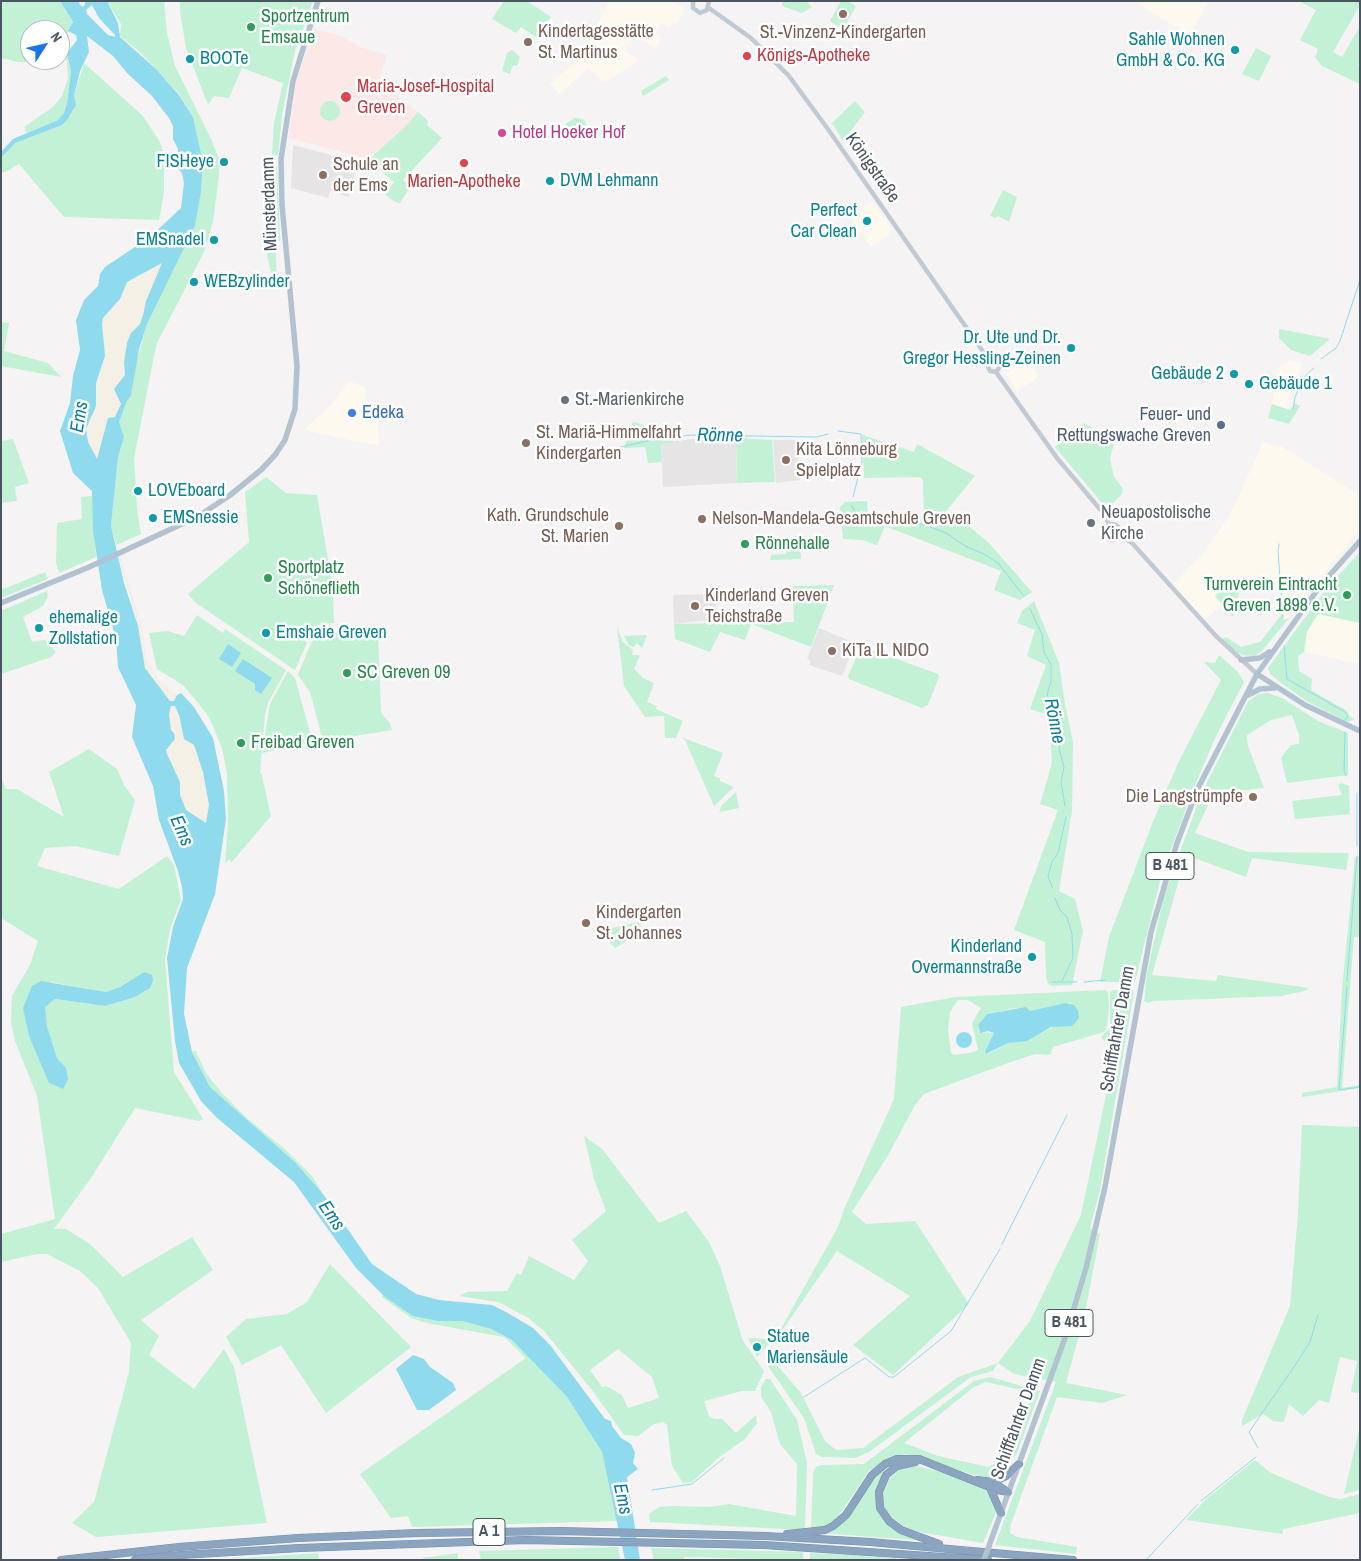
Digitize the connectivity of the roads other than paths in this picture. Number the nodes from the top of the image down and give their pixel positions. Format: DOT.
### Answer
graph roads {
  1 [pos="318,1"];
  2 [pos="686,1"];
  3 [pos="709,1"];
  4 [pos="693,3"];
  5 [pos="709,8"];
  6 [pos="1109,524"];
  7 [pos="1120,534"];
  8 [pos="1360,541"];
  9 [pos="1,603"];
  10 [pos="1273,649"];
  11 [pos="1241,660"];
  12 [pos="1257,674"];
  13 [pos="1278,689"];
  14 [pos="1245,697"];
  15 [pos="1360,731"];
  16 [pos="928,1463"];
  17 [pos="1019,1464"];
  18 [pos="991,1485"];
  19 [pos="1008,1492"];
  20 [pos="1001,1513"];
  21 [pos="766,1536"];
  22 [pos="948,1548"];
  23 [pos="61,1560"];
  24 [pos="135,1560"];
  25 [pos="984,1560"];
  26 [pos="988,1560"];
  27 [pos="1074,1560"];
  1 -- 9 [label="main road, Münsterdamm"];
  2 -- 4 [label="street"];
  3 -- 5 [label="street"];
  4 -- 5 [label="street"];
  5 -- 6 [label="street, Königstraße"];
  6 -- 7 [label="street, Königstraße"];
  6 -- 7 [label="street, Königstraße"];
  7 -- 11 [label="street, Königstraße"];
  8 -- 10 [label="main road, Schifffahrter Damm / B 481"];
  10 -- 11 [label="main road, B 481"];
  10 -- 12 [label="main road, Schifffahrter Damm / B 481"];
  11 -- 12 [label="street, Königstraße"];
  12 -- 13 [label="main road"];
  12 -- 14 [label="main road, Schifffahrter Damm / B 481"];
  13 -- 14 [label="main road"];
  13 -- 15 [label="main road"];
  14 -- 17 [label="main road, Schifffahrter Damm / B 481"];
  16 -- 18 [label="highway"];
  16 -- 21 [label="highway"];
  16 -- 22 [label="highway"];
  17 -- 18 [label="highway"];
  17 -- 19 [label="main road, Schifffahrter Damm / B 481"];
  18 -- 19 [label="highway"];
  18 -- 20 [label="highway"];
  19 -- 20 [label="main road, Schifffahrter Damm / B 481"];
  20 -- 25 [label="main road, Schifffahrter Damm / B 481, bridge"];
  21 -- 22 [label="highway, A 1"];
  21 -- 23 [label="highway, A 1"];
  22 -- 27 [label="highway, A 1"];
  24 -- 26 [label="highway, A 1"];
}
